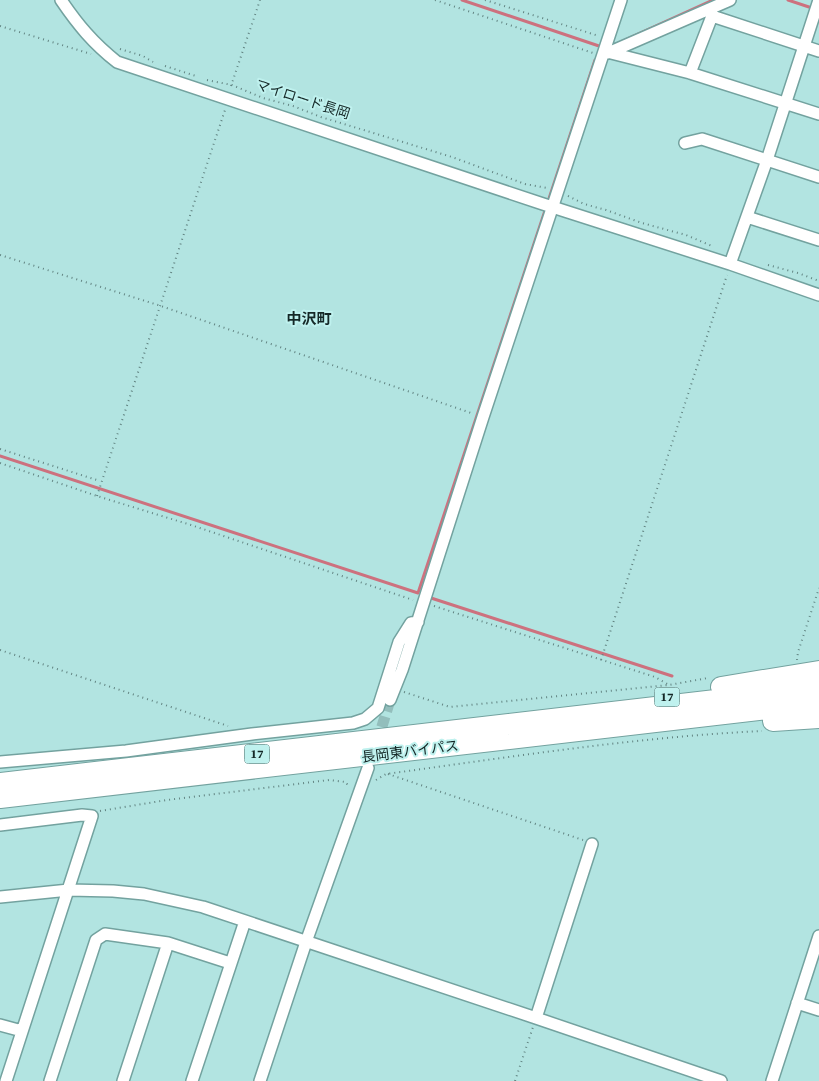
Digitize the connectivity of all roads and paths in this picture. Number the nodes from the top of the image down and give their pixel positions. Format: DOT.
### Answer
graph roads {
  1 [pos="61,0"];
  2 [pos="260,0"];
  3 [pos="435,0"];
  4 [pos="485,0"];
  5 [pos="622,0"];
  6 [pos="730,0"];
  7 [pos="819,0"];
  8 [pos="710,12"];
  9 [pos="0,26"];
  10 [pos="608,39"];
  11 [pos="114,46"];
  12 [pos="804,46"];
  13 [pos="819,52"];
  14 [pos="605,54"];
  15 [pos="117,62"];
  16 [pos="690,73"];
  17 [pos="197,76"];
  18 [pos="205,79"];
  19 [pos="232,85"];
  20 [pos="227,99"];
  21 [pos="785,103"];
  22 [pos="819,114"];
  23 [pos="684,142"];
  24 [pos="767,160"];
  25 [pos="819,177"];
  26 [pos="547,188"];
  27 [pos="566,196"];
  28 [pos="548,206"];
  29 [pos="748,217"];
  30 [pos="819,240"];
  31 [pos="717,248"];
  32 [pos="0,255"];
  33 [pos="762,263"];
  34 [pos="730,264"];
  35 [pos="819,281"];
  36 [pos="819,295"];
  37 [pos="161,306"];
  38 [pos="475,415"];
  39 [pos="0,449"];
  40 [pos="0,463"];
  41 [pos="101,482"];
  42 [pos="97,495"];
  43 [pos="819,588"];
  44 [pos="423,603"];
  45 [pos="418,622"];
  46 [pos="0,650"];
  47 [pos="601,660"];
  48 [pos="797,664"];
  49 [pos="819,671"];
  50 [pos="708,678"];
  51 [pos="669,685"];
  52 [pos="402,688"];
  53 [pos="819,688"];
  54 [pos="390,700"];
  55 [pos="819,703"];
  56 [pos="819,718"];
  57 [pos="514,723"];
  58 [pos="761,731"];
  59 [pos="252,734"];
  60 [pos="0,762"];
  61 [pos="315,762"];
  62 [pos="368,768"];
  63 [pos="386,774"];
  64 [pos="373,783"];
  65 [pos="0,784"];
  66 [pos="351,794"];
  67 [pos="0,798"];
  68 [pos="92,816"];
  69 [pos="0,825"];
  70 [pos="592,844"];
  71 [pos="69,890"];
  72 [pos="0,897"];
  73 [pos="245,921"];
  74 [pos="819,936"];
  75 [pos="306,942"];
  76 [pos="168,943"];
  77 [pos="230,963"];
  78 [pos="797,1003"];
  79 [pos="819,1010"];
  80 [pos="536,1018"];
  81 [pos="0,1025"];
  82 [pos="22,1031"];
  83 [pos="6,1081"];
  84 [pos="50,1081"];
  85 [pos="123,1081"];
  86 [pos="192,1081"];
  87 [pos="260,1081"];
  88 [pos="516,1081"];
  89 [pos="720,1081"];
  90 [pos="772,1081"];
  1 -- 15 [label="street"];
  2 -- 19 [label="path"];
  3 -- 14 [label="path"];
  4 -- 10 [label="path"];
  5 -- 10 [label="street"];
  6 -- 8 [label="street"];
  7 -- 12 [label="street"];
  8 -- 12 [label="street"];
  8 -- 14 [label="street"];
  8 -- 16 [label="street"];
  9 -- 15 [label="path"];
  10 -- 14 [label="street"];
  11 -- 17 [label="path"];
  12 -- 13 [label="street"];
  12 -- 21 [label="street"];
  14 -- 16 [label="street"];
  14 -- 28 [label="street"];
  15 -- 20 [label="street"];
  16 -- 21 [label="street"];
  18 -- 19 [label="path, マイロード長岡"];
  19 -- 20 [label="path"];
  19 -- 26 [label="path, マイロード長岡"];
  20 -- 28 [label="street"];
  20 -- 37 [label="path"];
  21 -- 22 [label="street"];
  21 -- 24 [label="street"];
  23 -- 24 [label="street"];
  24 -- 25 [label="street"];
  24 -- 29 [label="street"];
  27 -- 31 [label="path"];
  28 -- 34 [label="street"];
  28 -- 44 [label="street"];
  29 -- 30 [label="street"];
  29 -- 34 [label="street"];
  32 -- 37 [label="path"];
  33 -- 35 [label="path"];
  34 -- 36 [label="street"];
  34 -- 47 [label="path"];
  37 -- 38 [label="path"];
  37 -- 41 [label="path"];
  39 -- 41 [label="path"];
  40 -- 42 [label="path"];
  41 -- 42 [label="path"];
  42 -- 44 [label="path"];
  43 -- 48 [label="path"];
  44 -- 45 [label="street"];
  44 -- 47 [label="path"];
  45 -- 54 [label="street"];
  45 -- 59 [label="street"];
  46 -- 59 [label="path"];
  47 -- 51 [label="path"];
  49 -- 57 [label="highway, 17"];
  50 -- 51 [label="path"];
  51 -- 52 [label="path"];
  53 -- 57 [label="highway, 長岡東バイパス / 17"];
  55 -- 61 [label="highway, 長岡東バイパス / 17"];
  56 -- 61 [label="highway, 17"];
  57 -- 65 [label="highway, 長岡東バイパス / 17"];
  58 -- 63 [label="path"];
  59 -- 60 [label="street"];
  61 -- 67 [label="highway, 長岡東バイパス / 17"];
  62 -- 75 [label="street"];
  63 -- 64 [label="path"];
  63 -- 70 [label="path"];
  66 -- 68 [label="path"];
  68 -- 69 [label="street"];
  68 -- 71 [label="street"];
  70 -- 80 [label="street"];
  71 -- 72 [label="street"];
  71 -- 73 [label="street"];
  71 -- 82 [label="street"];
  73 -- 75 [label="street"];
  73 -- 77 [label="street"];
  74 -- 78 [label="street"];
  75 -- 80 [label="street"];
  75 -- 87 [label="street"];
  76 -- 77 [label="street"];
  76 -- 84 [label="street"];
  76 -- 85 [label="street"];
  77 -- 86 [label="street"];
  78 -- 79 [label="street"];
  78 -- 90 [label="street"];
  80 -- 88 [label="path"];
  80 -- 89 [label="street"];
  81 -- 82 [label="street"];
  82 -- 83 [label="street"];
}
